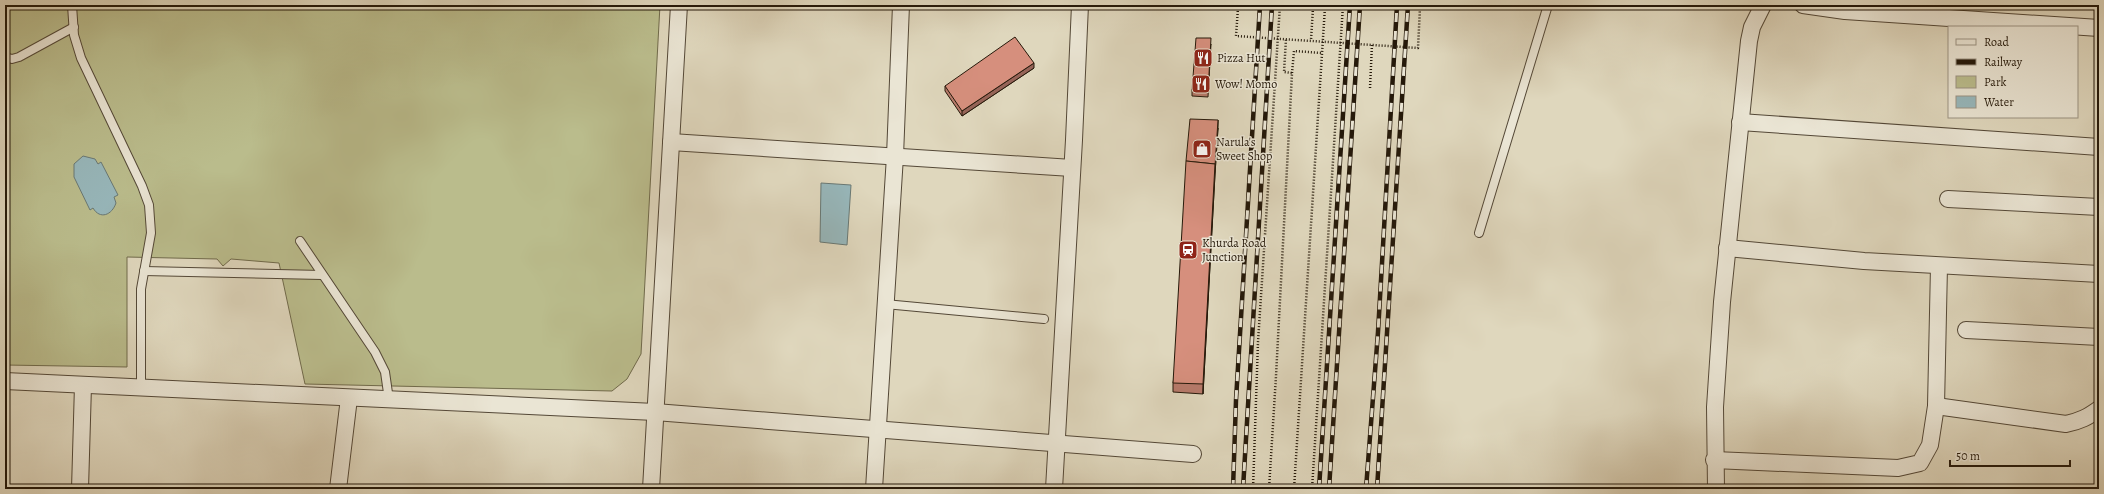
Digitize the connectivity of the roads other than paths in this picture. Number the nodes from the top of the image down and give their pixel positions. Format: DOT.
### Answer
graph roads {
  1 [pos="72,5"];
  2 [pos="679,5"];
  3 [pos="901,5"];
  4 [pos="1080,5"];
  5 [pos="1548,5"];
  6 [pos="1763,5"];
  7 [pos="1803,5"];
  8 [pos="2069,26"];
  9 [pos="74,27"];
  10 [pos="2078,27"];
  11 [pos="2099,28"];
  12 [pos="5,58"];
  13 [pos="1740,122"];
  14 [pos="671,142"];
  15 [pos="2099,147"];
  16 [pos="895,156"];
  17 [pos="1072,168"];
  18 [pos="1948,199"];
  19 [pos="2099,206"];
  20 [pos="1479,233"];
  21 [pos="300,241"];
  22 [pos="1727,248"];
  23 [pos="1939,266"];
  24 [pos="144,271"];
  25 [pos="2099,274"];
  26 [pos="322,275"];
  27 [pos="885,304"];
  28 [pos="1044,319"];
  29 [pos="1966,330"];
  30 [pos="2099,337"];
  31 [pos="5,381"];
  32 [pos="83,385"];
  33 [pos="141,388"];
  34 [pos="349,398"];
  35 [pos="389,400"];
  36 [pos="1936,406"];
  37 [pos="2099,408"];
  38 [pos="655,412"];
  39 [pos="877,429"];
  40 [pos="1056,444"];
  41 [pos="1193,454"];
  42 [pos="1714,460"];
  43 [pos="80,489"];
  44 [pos="338,489"];
  45 [pos="651,489"];
  46 [pos="874,489"];
  47 [pos="1054,489"];
  48 [pos="1716,489"];
  1 -- 9 [label="lane"];
  2 -- 14 [label="street"];
  3 -- 16 [label="street"];
  4 -- 17 [label="street"];
  5 -- 20 [label="lane"];
  6 -- 13 [label="street"];
  7 -- 8 [label="street"];
  9 -- 12 [label="lane"];
  9 -- 24 [label="lane"];
  10 -- 11 [label="street"];
  13 -- 15 [label="street"];
  13 -- 22 [label="street"];
  14 -- 16 [label="street"];
  14 -- 38 [label="street"];
  16 -- 17 [label="street"];
  16 -- 27 [label="street"];
  17 -- 40 [label="street"];
  18 -- 19 [label="street"];
  21 -- 26 [label="lane"];
  22 -- 23 [label="street"];
  22 -- 42 [label="street"];
  23 -- 25 [label="street"];
  23 -- 36 [label="street"];
  24 -- 26 [label="lane"];
  24 -- 33 [label="lane"];
  26 -- 35 [label="lane"];
  27 -- 28 [label="lane"];
  27 -- 39 [label="street"];
  29 -- 30 [label="street"];
  31 -- 32 [label="street"];
  32 -- 33 [label="street"];
  32 -- 43 [label="street"];
  33 -- 34 [label="street"];
  34 -- 35 [label="street"];
  34 -- 44 [label="street"];
  35 -- 38 [label="street"];
  36 -- 37 [label="street"];
  36 -- 42 [label="street"];
  38 -- 39 [label="street"];
  38 -- 45 [label="street"];
  39 -- 40 [label="street"];
  39 -- 46 [label="street"];
  40 -- 41 [label="street"];
  40 -- 47 [label="street"];
  42 -- 48 [label="street"];
}
